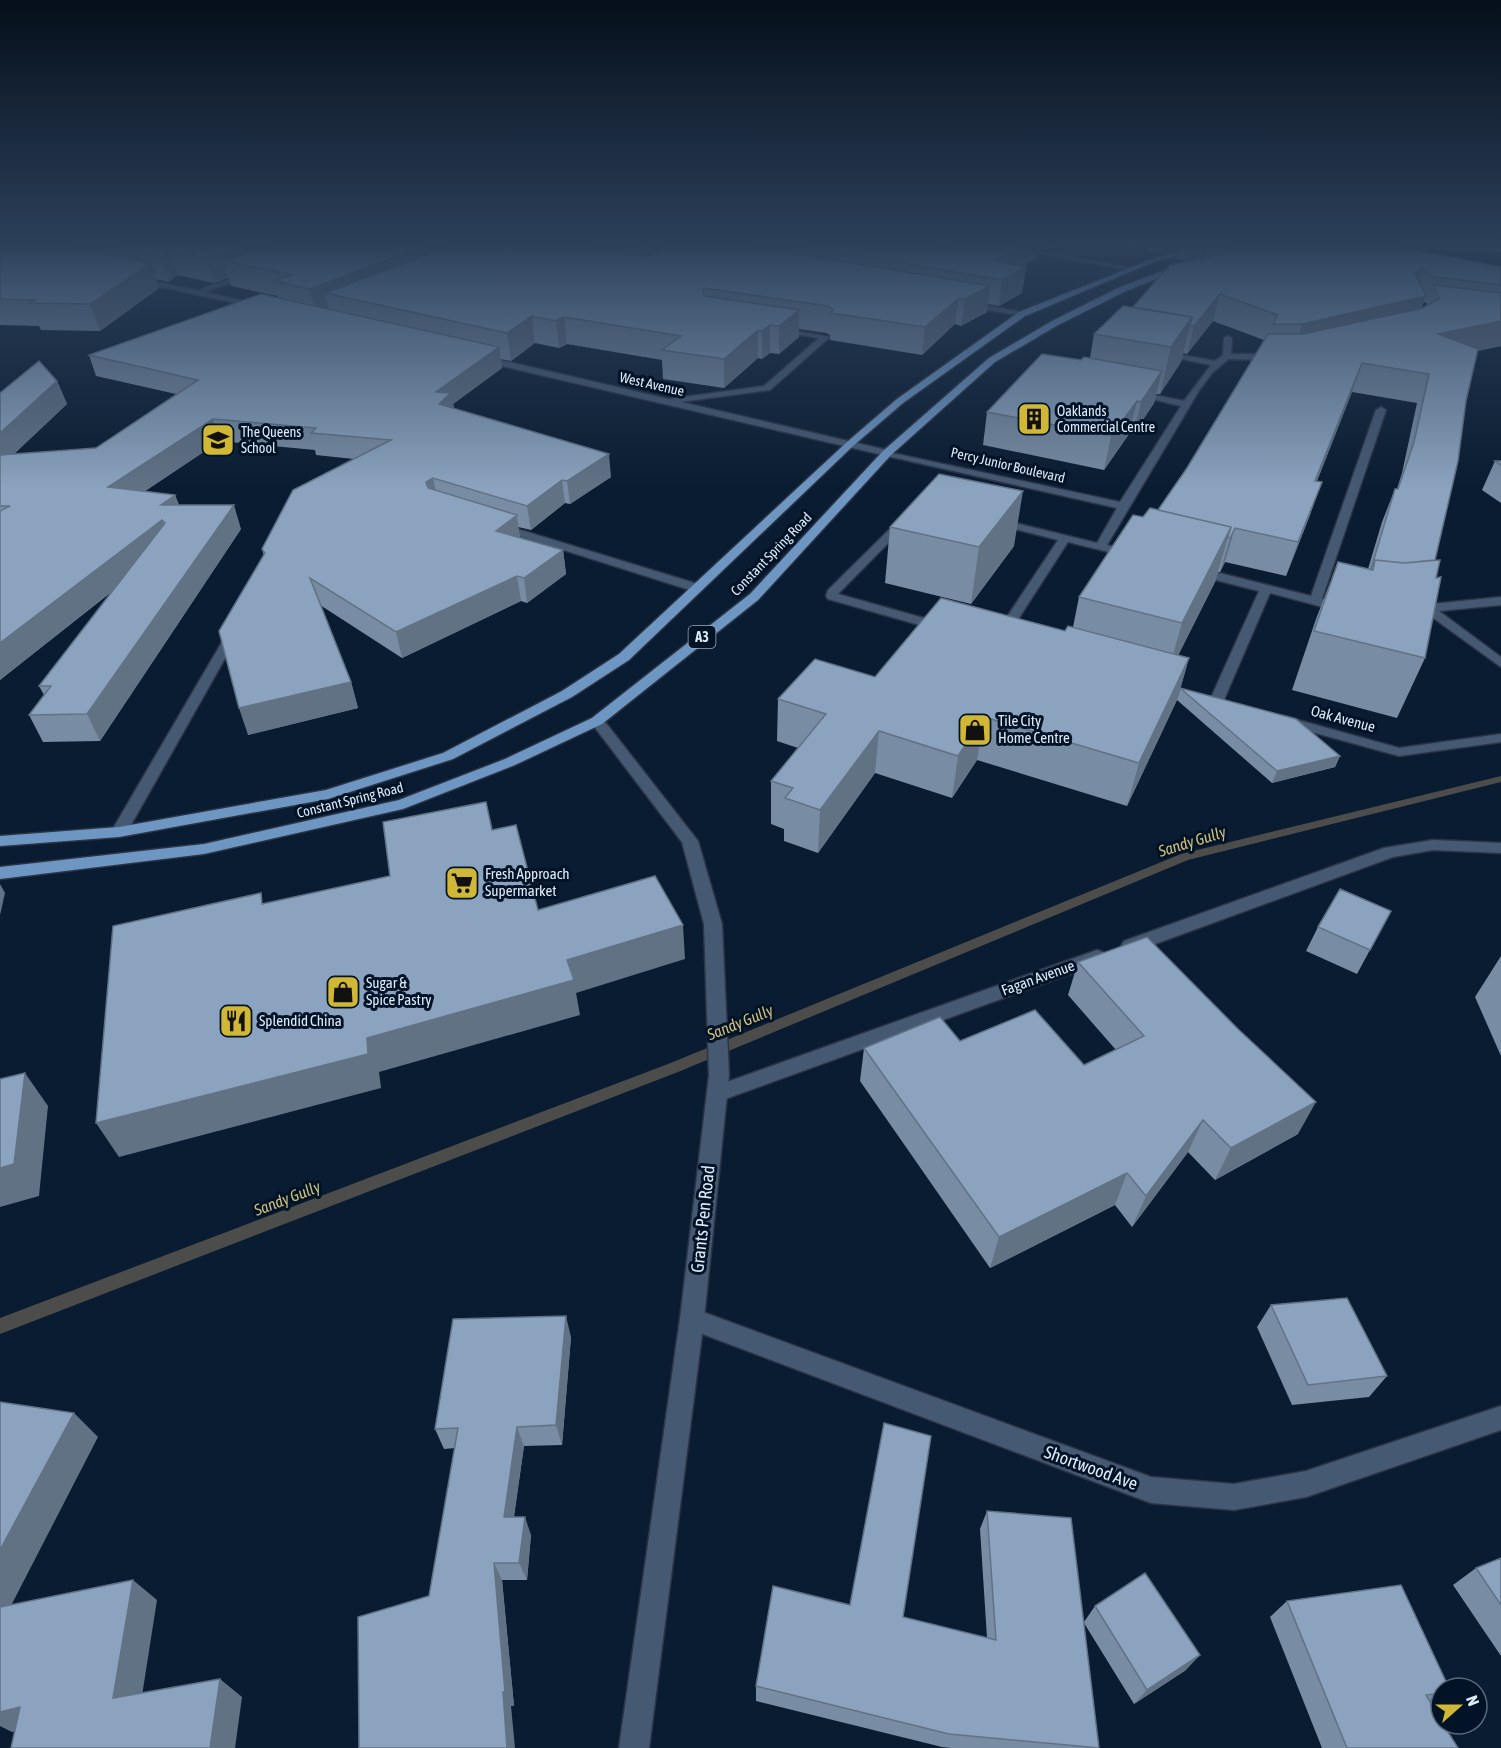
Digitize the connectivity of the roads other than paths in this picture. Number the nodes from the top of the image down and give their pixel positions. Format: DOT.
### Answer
graph roads {
  1 [pos="1007,325"];
  2 [pos="1052,325"];
  3 [pos="767,327"];
  4 [pos="1228,338"];
  5 [pos="1150,352"];
  6 [pos="464,354"];
  7 [pos="1227,356"];
  8 [pos="1283,357"];
  9 [pos="1215,363"];
  10 [pos="1129,393"];
  11 [pos="669,402"];
  12 [pos="1187,404"];
  13 [pos="1381,410"];
  14 [pos="850,444"];
  15 [pos="887,453"];
  16 [pos="1122,506"];
  17 [pos="913,512"];
  18 [pos="987,519"];
  19 [pos="483,521"];
  20 [pos="1065,538"];
  21 [pos="1101,546"];
  22 [pos="1145,558"];
  23 [pos="1189,569"];
  24 [pos="697,588"];
  25 [pos="1266,589"];
  26 [pos="1315,601"];
  27 [pos="1501,601"];
  28 [pos="1427,608"];
  29 [pos="1356,612"];
  30 [pos="1402,612"];
  31 [pos="242,618"];
  32 [pos="950,629"];
  33 [pos="997,641"];
  34 [pos="1501,663"];
  35 [pos="1216,702"];
  36 [pos="1273,717"];
  37 [pos="597,721"];
  38 [pos="1501,738"];
  39 [pos="119,832"];
  40 [pos="0,841"];
  41 [pos="1501,848"];
  42 [pos="0,873"];
  43 [pos="718,1085"];
  44 [pos="692,1319"];
  45 [pos="1501,1418"];
  46 [pos="634,1748"];
  1 -- 14 [label="main road, Constant Spring Road / A3"];
  2 -- 15 [label="main road, Constant Spring Road / A3"];
  3 -- 11 [label="street"];
  4 -- 7 [label="street"];
  5 -- 9 [label="street"];
  6 -- 11 [label="street, West Avenue"];
  7 -- 8 [label="street"];
  7 -- 9 [label="street"];
  9 -- 12 [label="street"];
  10 -- 12 [label="street"];
  11 -- 14 [label="street, West Avenue"];
  12 -- 16 [label="street"];
  13 -- 26 [label="street"];
  14 -- 15 [label="street, West Avenue"];
  14 -- 24 [label="main road, Constant Spring Road / A3"];
  15 -- 16 [label="street, Percy Junior Boulevard"];
  15 -- 37 [label="main road, Constant Spring Road / A3"];
  16 -- 21 [label="street"];
  17 -- 32 [label="street"];
  18 -- 20 [label="street"];
  19 -- 24 [label="street"];
  20 -- 21 [label="street"];
  20 -- 33 [label="street"];
  21 -- 22 [label="street"];
  23 -- 25 [label="street"];
  24 -- 39 [label="main road, Constant Spring Road / A3"];
  25 -- 26 [label="street"];
  25 -- 35 [label="street"];
  26 -- 29 [label="street"];
  27 -- 28 [label="street"];
  28 -- 30 [label="street"];
  28 -- 34 [label="street"];
  31 -- 39 [label="street"];
  36 -- 38 [label="street, Oak Avenue"];
  37 -- 42 [label="main road, Constant Spring Road / A3"];
  37 -- 43 [label="street, Grants Pen Road"];
  39 -- 40 [label="main road, Constant Spring Road / A3"];
  41 -- 43 [label="street, Fagan Avenue"];
  43 -- 44 [label="street, Grants Pen Road"];
  44 -- 45 [label="street, Shortwood Ave"];
  44 -- 46 [label="street, Grants Pen Road"];
}
